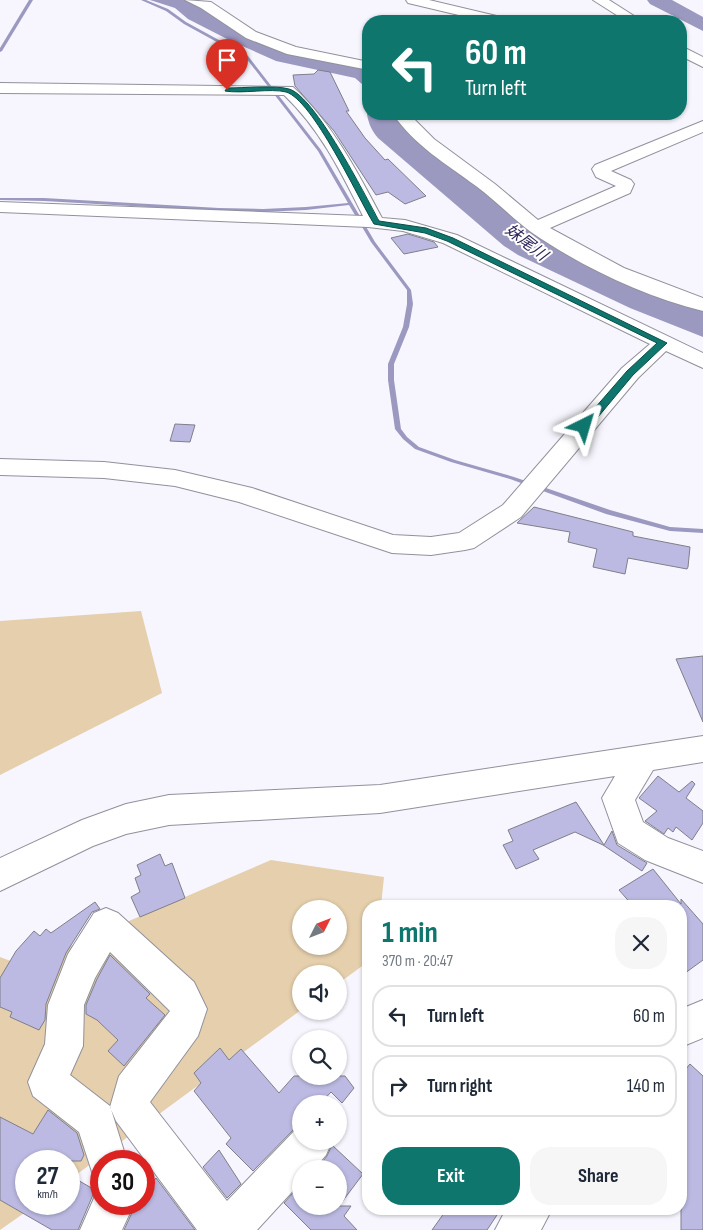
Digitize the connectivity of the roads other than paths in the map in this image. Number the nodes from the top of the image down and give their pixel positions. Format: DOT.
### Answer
graph roads {
  1 [pos="192,0"];
  2 [pos="413,0"];
  3 [pos="600,0"];
  4 [pos="475,15"];
  5 [pos="625,15"];
  6 [pos="687,54"];
  7 [pos="703,63"];
  8 [pos="362,65"];
  9 [pos="687,66"];
  10 [pos="703,73"];
  11 [pos="0,88"];
  12 [pos="406,120"];
  13 [pos="703,126"];
  14 [pos="0,207"];
  15 [pos="366,222"];
  16 [pos="537,227"];
  17 [pos="656,289"];
  18 [pos="703,291"];
  19 [pos="703,305"];
  20 [pos="663,343"];
  21 [pos="703,361"];
  22 [pos="0,467"];
  23 [pos="703,749"];
  24 [pos="644,758"];
  25 [pos="703,867"];
  26 [pos="0,875"];
  27 [pos="703,1018"];
  28 [pos="687,1026"];
  29 [pos="103,1150"];
  30 [pos="304,1150"];
  31 [pos="107,1215"];
  32 [pos="527,1215"];
  33 [pos="101,1230"];
  34 [pos="222,1230"];
  35 [pos="229,1230"];
  36 [pos="516,1230"];
  1 -- 8 [label="street"];
  2 -- 4 [label="street"];
  3 -- 5 [label="street"];
  6 -- 7 [label="street"];
  9 -- 10 [label="street"];
  11 -- 15 [label="street"];
  12 -- 16 [label="street"];
  13 -- 16 [label="street"];
  14 -- 15 [label="street"];
  15 -- 20 [label="street"];
  16 -- 17 [label="street"];
  17 -- 18 [label="street"];
  17 -- 19 [label="street"];
  20 -- 21 [label="street"];
  20 -- 22 [label="street"];
  23 -- 24 [label="street"];
  24 -- 25 [label="street"];
  24 -- 26 [label="street"];
  27 -- 28 [label="street"];
  29 -- 34 [label="street"];
  30 -- 35 [label="street"];
  31 -- 33 [label="street"];
  32 -- 36 [label="street"];
}
